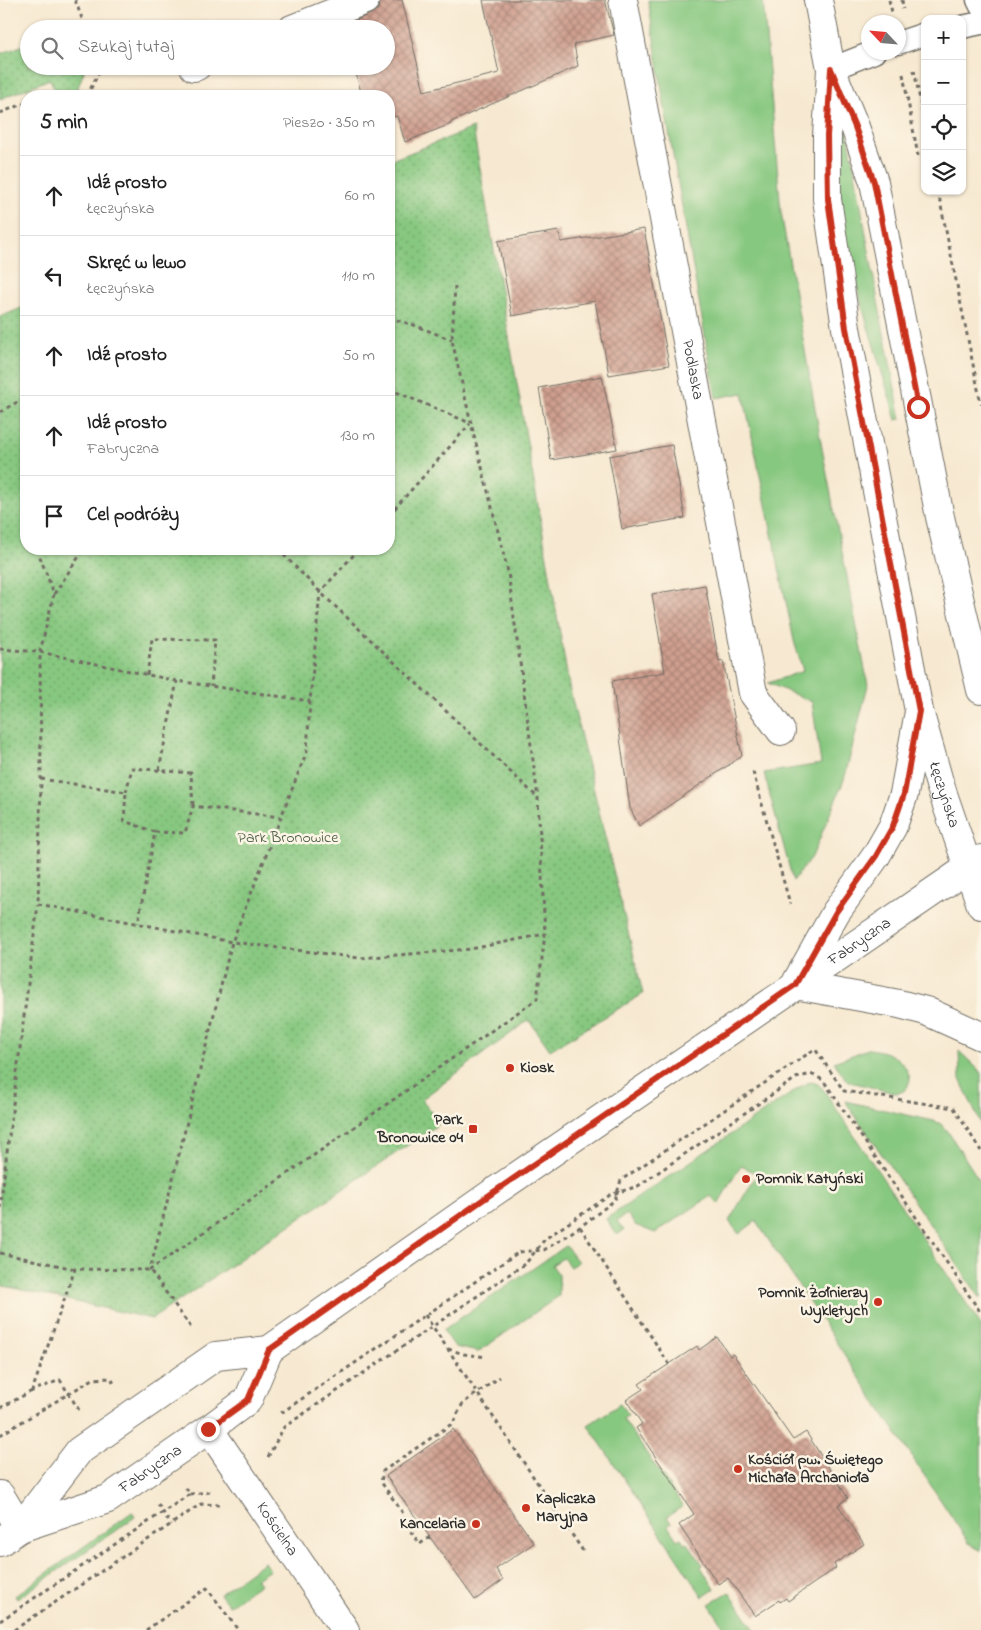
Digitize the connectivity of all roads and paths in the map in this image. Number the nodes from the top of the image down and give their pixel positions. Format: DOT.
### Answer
graph roads {
  1 [pos="74,0"];
  2 [pos="366,0"];
  3 [pos="623,0"];
  4 [pos="818,0"];
  5 [pos="978,0"];
  6 [pos="981,6"];
  7 [pos="82,20"];
  8 [pos="315,20"];
  9 [pos="981,23"];
  10 [pos="966,26"];
  11 [pos="921,37"];
  12 [pos="906,49"];
  13 [pos="861,57"];
  14 [pos="901,60"];
  15 [pos="831,69"];
  16 [pos="98,75"];
  17 [pos="91,90"];
  18 [pos="20,105"];
  19 [pos="0,113"];
  20 [pos="918,156"];
  21 [pos="939,195"];
  22 [pos="454,286"];
  23 [pos="395,320"];
  24 [pos="452,340"];
  25 [pos="395,391"];
  26 [pos="20,400"];
  27 [pos="981,404"];
  28 [pos="0,412"];
  29 [pos="471,423"];
  30 [pos="395,508"];
  31 [pos="40,555"];
  32 [pos="80,555"];
  33 [pos="284,555"];
  34 [pos="354,555"];
  35 [pos="320,592"];
  36 [pos="54,594"];
  37 [pos="0,649"];
  38 [pos="40,652"];
  39 [pos="147,675"];
  40 [pos="979,677"];
  41 [pos="177,681"];
  42 [pos="211,686"];
  43 [pos="310,701"];
  44 [pos="919,711"];
  45 [pos="781,731"];
  46 [pos="159,770"];
  47 [pos="753,772"];
  48 [pos="41,778"];
  49 [pos="126,792"];
  50 [pos="538,798"];
  51 [pos="193,806"];
  52 [pos="280,817"];
  53 [pos="155,832"];
  54 [pos="975,863"];
  55 [pos="38,904"];
  56 [pos="790,904"];
  57 [pos="981,905"];
  58 [pos="138,923"];
  59 [pos="545,934"];
  60 [pos="232,942"];
  61 [pos="795,985"];
  62 [pos="981,1036"];
  63 [pos="981,1151"];
  64 [pos="618,1192"];
  65 [pos="0,1208"];
  66 [pos="580,1227"];
  67 [pos="536,1251"];
  68 [pos="0,1254"];
  69 [pos="75,1269"];
  70 [pos="150,1270"];
  71 [pos="981,1314"];
  72 [pos="425,1316"];
  73 [pos="432,1326"];
  74 [pos="192,1329"];
  75 [pos="447,1348"];
  76 [pos="269,1350"];
  77 [pos="486,1356"];
  78 [pos="671,1366"];
  79 [pos="500,1377"];
  80 [pos="116,1386"];
  81 [pos="32,1391"];
  82 [pos="68,1393"];
  83 [pos="477,1393"];
  84 [pos="0,1408"];
  85 [pos="80,1411"];
  86 [pos="274,1418"];
  87 [pos="208,1429"];
  88 [pos="0,1435"];
  89 [pos="182,1482"];
  90 [pos="245,1483"];
  91 [pos="190,1494"];
  92 [pos="0,1495"];
  93 [pos="157,1503"];
  94 [pos="162,1511"];
  95 [pos="171,1525"];
  96 [pos="10,1535"];
  97 [pos="430,1537"];
  98 [pos="585,1554"];
  99 [pos="0,1621"];
  100 [pos="14,1630"];
  101 [pos="146,1630"];
  102 [pos="238,1630"];
  103 [pos="345,1630"];
  1 -- 7 [label="path"];
  2 -- 8 [label="street"];
  3 -- 45 [label="street, Podlaska"];
  4 -- 15 [label="street, Łęczyńska"];
  5 -- 6 [label="lane"];
  9 -- 10 [label="lane"];
  11 -- 12 [label="lane"];
  13 -- 15 [label="lane"];
  14 -- 20 [label="path"];
  15 -- 40 [label="street, Łęczyńska"];
  15 -- 44 [label="street, Łęczyńska"];
  16 -- 17 [label="path"];
  18 -- 19 [label="path"];
  21 -- 27 [label="path"];
  22 -- 24 [label="path"];
  23 -- 24 [label="path"];
  24 -- 29 [label="path"];
  25 -- 29 [label="path"];
  26 -- 28 [label="path"];
  29 -- 30 [label="path"];
  29 -- 50 [label="path"];
  31 -- 36 [label="path"];
  32 -- 36 [label="path"];
  33 -- 35 [label="path"];
  34 -- 35 [label="path"];
  35 -- 43 [label="path"];
  35 -- 50 [label="path"];
  36 -- 38 [label="path"];
  37 -- 38 [label="path"];
  38 -- 39 [label="path"];
  38 -- 48 [label="path"];
  39 -- 41 [label="path"];
  39 -- 42 [label="path"];
  41 -- 42 [label="path"];
  41 -- 46 [label="path"];
  42 -- 43 [label="path"];
  43 -- 52 [label="path"];
  44 -- 54 [label="street, Łęczyńska"];
  44 -- 61 [label="street"];
  46 -- 49 [label="path"];
  46 -- 51 [label="path"];
  47 -- 56 [label="path"];
  48 -- 49 [label="path"];
  48 -- 55 [label="path"];
  49 -- 53 [label="path"];
  50 -- 59 [label="path"];
  51 -- 52 [label="path"];
  51 -- 53 [label="path"];
  52 -- 60 [label="path"];
  53 -- 58 [label="path"];
  54 -- 57 [label="street, Łęczyńska"];
  54 -- 61 [label="street, Fabryczna"];
  55 -- 58 [label="path"];
  55 -- 65 [label="path"];
  58 -- 60 [label="path"];
  59 -- 60 [label="path"];
  59 -- 70 [label="path"];
  60 -- 70 [label="path"];
  61 -- 62 [label="street"];
  61 -- 76 [label="street, Fabryczna"];
  63 -- 64 [label="path"];
  64 -- 66 [label="path"];
  64 -- 67 [label="path"];
  64 -- 71 [label="path"];
  66 -- 67 [label="path"];
  66 -- 78 [label="path"];
  67 -- 72 [label="path"];
  67 -- 73 [label="path"];
  68 -- 69 [label="path"];
  69 -- 70 [label="path"];
  69 -- 81 [label="path"];
  70 -- 74 [label="path"];
  72 -- 73 [label="path"];
  72 -- 86 [label="path"];
  73 -- 75 [label="path"];
  73 -- 90 [label="path"];
  75 -- 77 [label="path"];
  75 -- 83 [label="path"];
  76 -- 87 [label="street, Fabryczna"];
  76 -- 96 [label="street, Fabryczna"];
  79 -- 83 [label="path"];
  80 -- 82 [label="path"];
  81 -- 82 [label="path"];
  81 -- 84 [label="path"];
  82 -- 85 [label="path"];
  82 -- 88 [label="path"];
  83 -- 97 [label="path"];
  83 -- 98 [label="path"];
  87 -- 90 [label="street, Kościelna"];
  87 -- 96 [label="street, Fabryczna"];
  89 -- 91 [label="path"];
  90 -- 91 [label="path"];
  90 -- 95 [label="path"];
  90 -- 103 [label="street, Kościelna"];
  91 -- 94 [label="path"];
  92 -- 96 [label="street"];
  93 -- 94 [label="path"];
  94 -- 95 [label="path"];
  94 -- 99 [label="path"];
  95 -- 100 [label="path"];
  101 -- 102 [label="path"];
}
